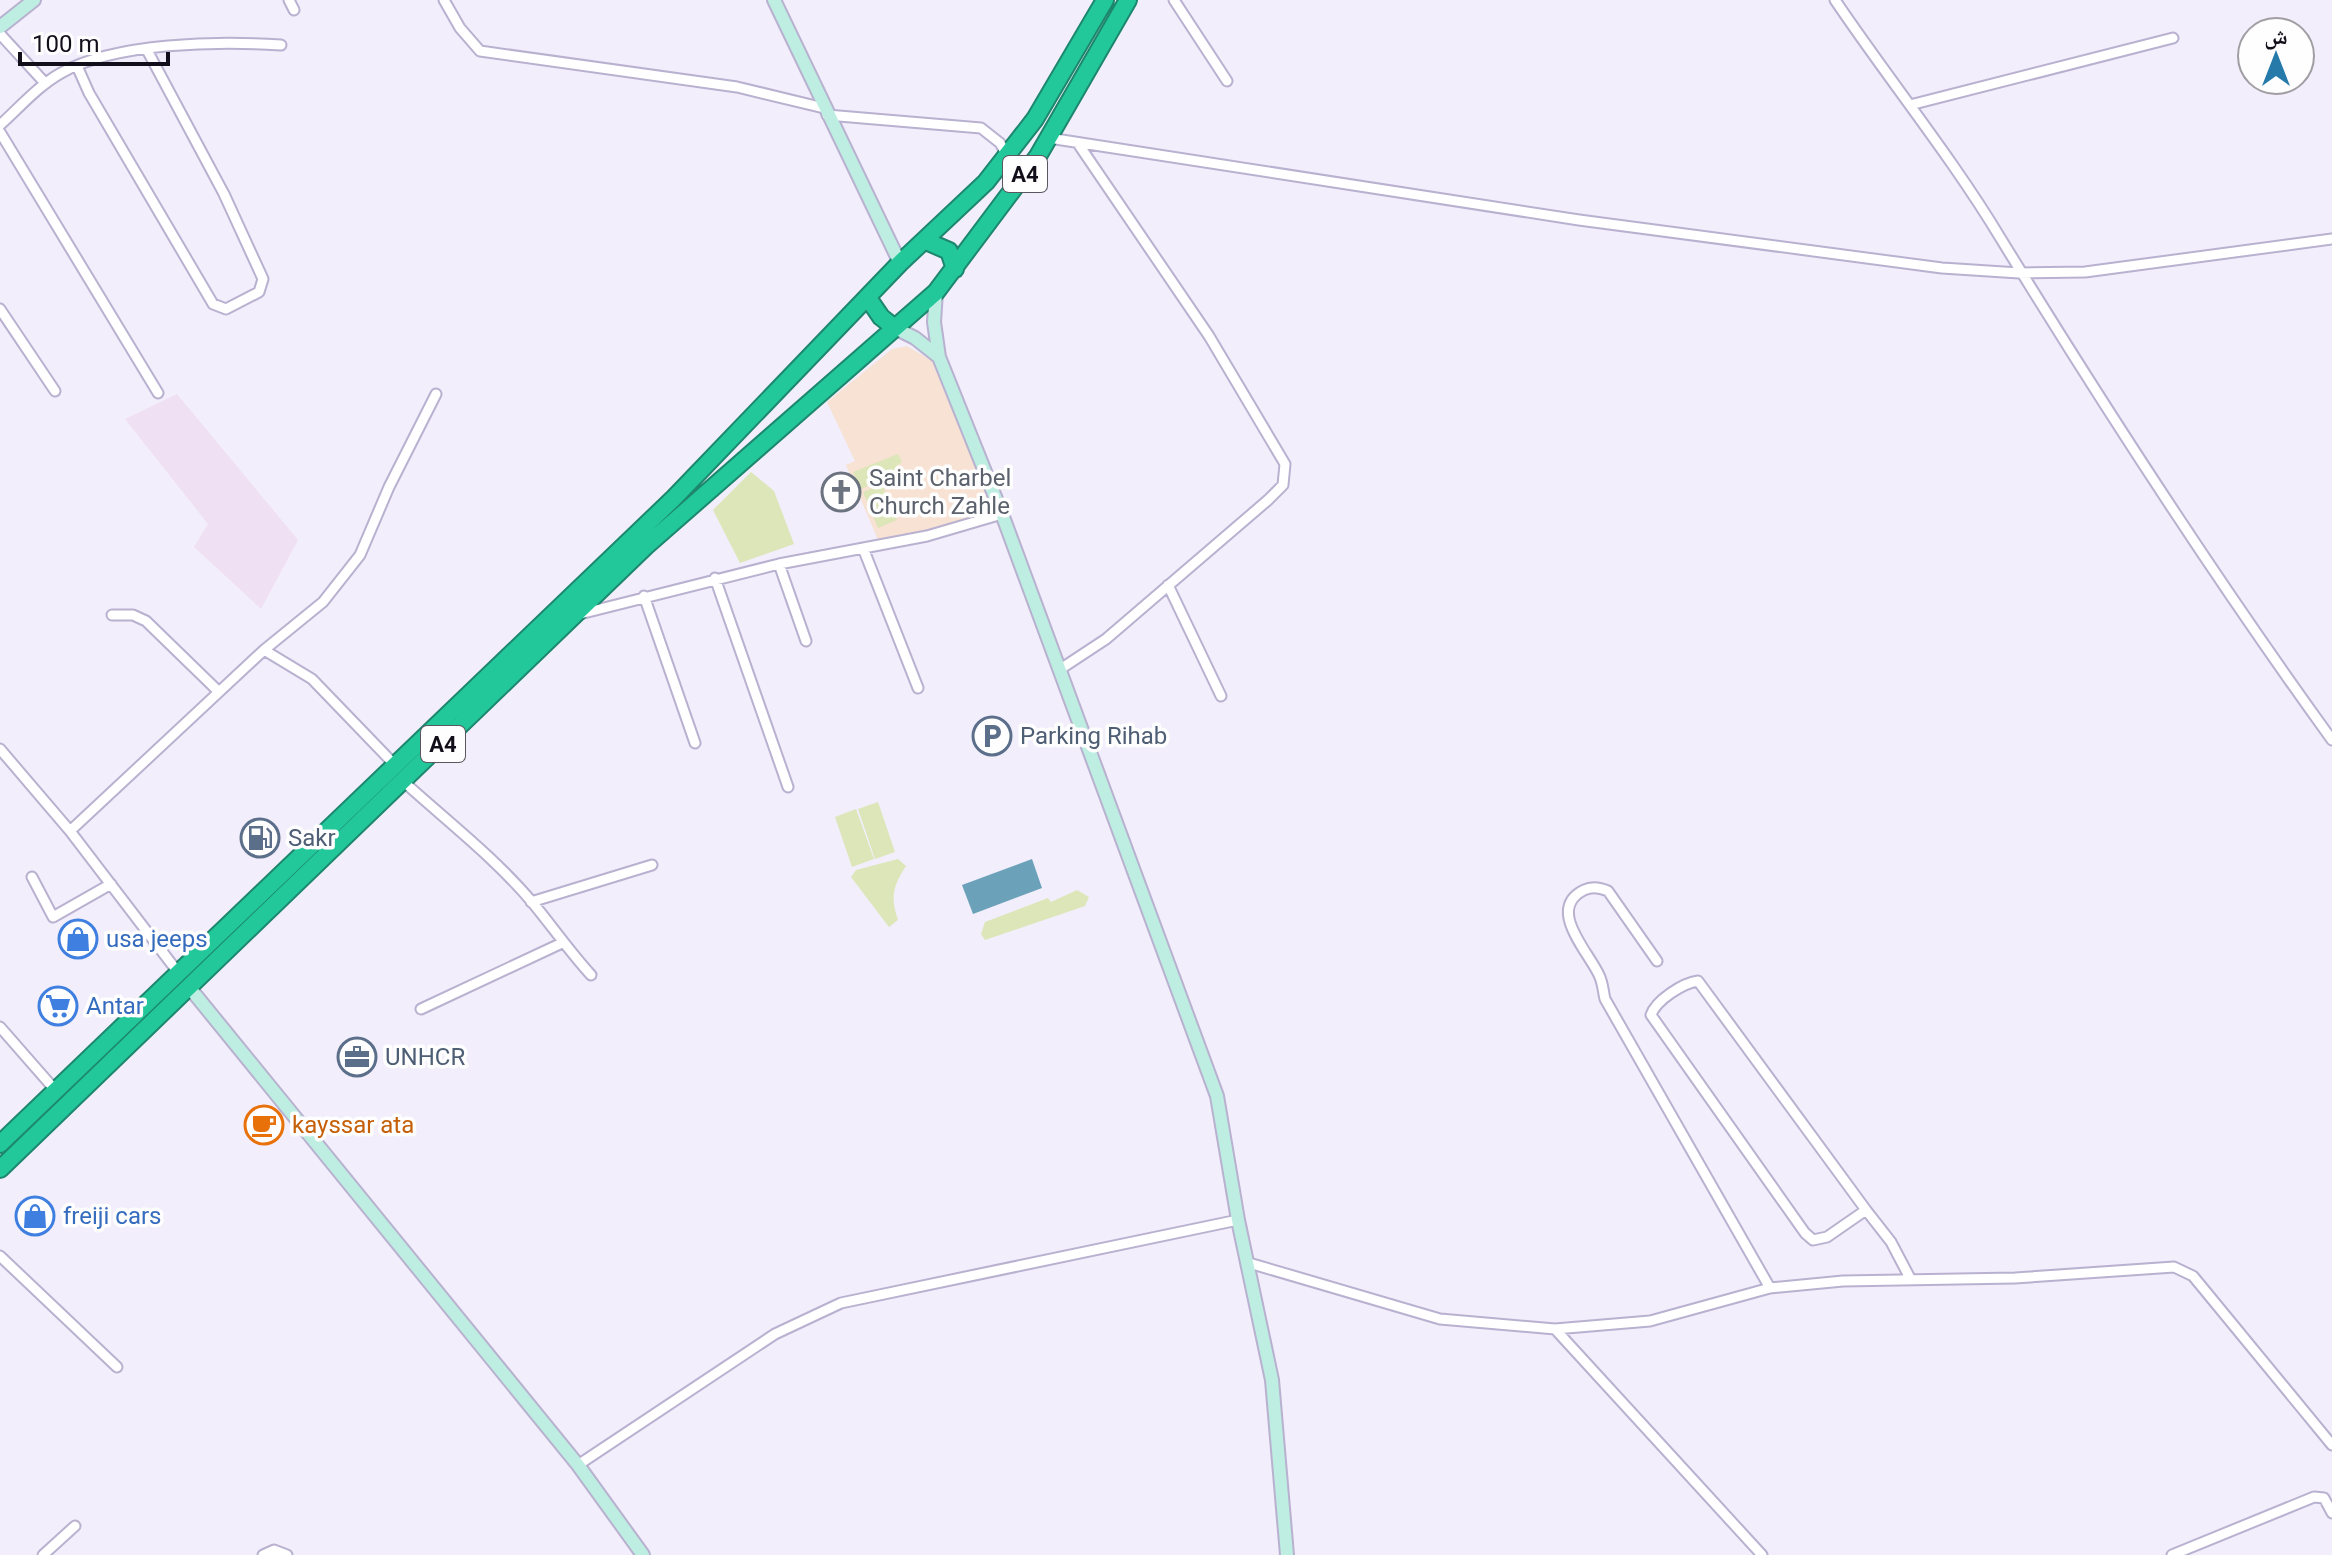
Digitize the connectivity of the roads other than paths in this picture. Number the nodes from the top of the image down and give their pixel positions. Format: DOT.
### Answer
graph roads {
  1 [pos="34,0"];
  2 [pos="289,0"];
  3 [pos="444,0"];
  4 [pos="774,0"];
  5 [pos="1105,0"];
  6 [pos="1128,0"];
  7 [pos="1174,0"];
  8 [pos="1835,0"];
  9 [pos="294,10"];
  10 [pos="0,27"];
  11 [pos="0,34"];
  12 [pos="2173,38"];
  13 [pos="281,45"];
  14 [pos="147,50"];
  15 [pos="77,66"];
  16 [pos="1227,81"];
  17 [pos="45,83"];
  18 [pos="1910,105"];
  19 [pos="826,112"];
  20 [pos="0,125"];
  21 [pos="0,132"];
  22 [pos="1049,138"];
  23 [pos="1079,145"];
  24 [pos="1008,157"];
  25 [pos="2332,239"];
  26 [pos="926,241"];
  27 [pos="900,263"];
  28 [pos="955,269"];
  29 [pos="2019,273"];
  30 [pos="936,292"];
  31 [pos="868,298"];
  32 [pos="0,309"];
  33 [pos="895,328"];
  34 [pos="939,357"];
  35 [pos="55,391"];
  36 [pos="158,393"];
  37 [pos="436,394"];
  38 [pos="1002,514"];
  39 [pos="863,548"];
  40 [pos="779,564"];
  41 [pos="715,578"];
  42 [pos="1168,585"];
  43 [pos="644,596"];
  44 [pos="112,615"];
  45 [pos="576,615"];
  46 [pos="806,641"];
  47 [pos="264,650"];
  48 [pos="1059,670"];
  49 [pos="918,688"];
  50 [pos="218,691"];
  51 [pos="1221,696"];
  52 [pos="2332,740"];
  53 [pos="695,743"];
  54 [pos="0,749"];
  55 [pos="394,764"];
  56 [pos="404,782"];
  57 [pos="788,787"];
  58 [pos="70,831"];
  59 [pos="652,865"];
  60 [pos="32,877"];
  61 [pos="111,884"];
  62 [pos="531,902"];
  63 [pos="562,943"];
  64 [pos="1657,961"];
  65 [pos="177,971"];
  66 [pos="591,975"];
  67 [pos="189,987"];
  68 [pos="421,1009"];
  69 [pos="0,1027"];
  70 [pos="56,1091"];
  71 [pos="0,1144"];
  72 [pos="0,1169"];
  73 [pos="1866,1210"];
  74 [pos="1238,1220"];
  75 [pos="0,1256"];
  76 [pos="1249,1263"];
  77 [pos="1911,1280"];
  78 [pos="1770,1288"];
  79 [pos="1555,1329"];
  80 [pos="117,1367"];
  81 [pos="2332,1445"];
  82 [pos="578,1465"];
  83 [pos="2332,1513"];
  84 [pos="75,1526"];
  85 [pos="43,1555"];
  86 [pos="263,1555"];
  87 [pos="287,1555"];
  88 [pos="643,1555"];
  89 [pos="1287,1555"];
  90 [pos="1762,1555"];
  91 [pos="2172,1555"];
  1 -- 10 [label="street"];
  2 -- 9 [label="street"];
  3 -- 19 [label="street"];
  4 -- 19 [label="street"];
  5 -- 24 [label="highway, A4"];
  6 -- 22 [label="highway, A4"];
  7 -- 16 [label="street"];
  8 -- 18 [label="street"];
  11 -- 17 [label="street"];
  12 -- 18 [label="street"];
  13 -- 14 [label="street"];
  14 -- 15 [label="street"];
  14 -- 15 [label="street"];
  15 -- 17 [label="street"];
  17 -- 20 [label="street"];
  18 -- 29 [label="street"];
  19 -- 24 [label="street"];
  19 -- 27 [label="street"];
  21 -- 36 [label="street"];
  22 -- 23 [label="street"];
  22 -- 28 [label="highway, A4"];
  23 -- 29 [label="street"];
  23 -- 42 [label="street"];
  24 -- 26 [label="highway, A4"];
  25 -- 29 [label="street"];
  26 -- 27 [label="highway, A4"];
  26 -- 28 [label="highway"];
  27 -- 31 [label="highway, A4"];
  28 -- 30 [label="highway, A4"];
  29 -- 52 [label="street"];
  30 -- 33 [label="highway, A4"];
  30 -- 34 [label="street"];
  31 -- 33 [label="highway"];
  31 -- 55 [label="highway, A4"];
  32 -- 35 [label="street"];
  33 -- 34 [label="street"];
  33 -- 45 [label="highway, A4"];
  34 -- 38 [label="street"];
  37 -- 47 [label="street"];
  38 -- 39 [label="street"];
  38 -- 48 [label="street"];
  39 -- 40 [label="street"];
  39 -- 49 [label="street"];
  40 -- 41 [label="street"];
  40 -- 46 [label="street"];
  41 -- 43 [label="street"];
  41 -- 57 [label="street"];
  42 -- 48 [label="street"];
  42 -- 51 [label="street"];
  43 -- 45 [label="street"];
  43 -- 53 [label="street"];
  44 -- 50 [label="street"];
  45 -- 56 [label="highway, A4"];
  47 -- 50 [label="street"];
  47 -- 55 [label="street"];
  48 -- 74 [label="street"];
  50 -- 58 [label="street"];
  54 -- 58 [label="street"];
  55 -- 65 [label="highway, A4"];
  56 -- 62 [label="street"];
  56 -- 67 [label="highway, A4"];
  58 -- 61 [label="street"];
  59 -- 62 [label="street"];
  60 -- 61 [label="street"];
  61 -- 65 [label="street"];
  62 -- 63 [label="street"];
  63 -- 66 [label="street"];
  63 -- 68 [label="street"];
  64 -- 78 [label="street"];
  65 -- 70 [label="highway, A4"];
  67 -- 72 [label="highway, A4"];
  67 -- 82 [label="street"];
  69 -- 70 [label="street"];
  70 -- 71 [label="highway, A4"];
  73 -- 73 [label="street"];
  73 -- 77 [label="street"];
  74 -- 76 [label="street"];
  74 -- 82 [label="street"];
  75 -- 80 [label="street"];
  76 -- 79 [label="street"];
  76 -- 89 [label="street"];
  77 -- 78 [label="street"];
  77 -- 81 [label="street"];
  78 -- 79 [label="street"];
  79 -- 90 [label="street"];
  82 -- 88 [label="street"];
  83 -- 91 [label="street"];
  84 -- 85 [label="street"];
  86 -- 87 [label="street"];
}
